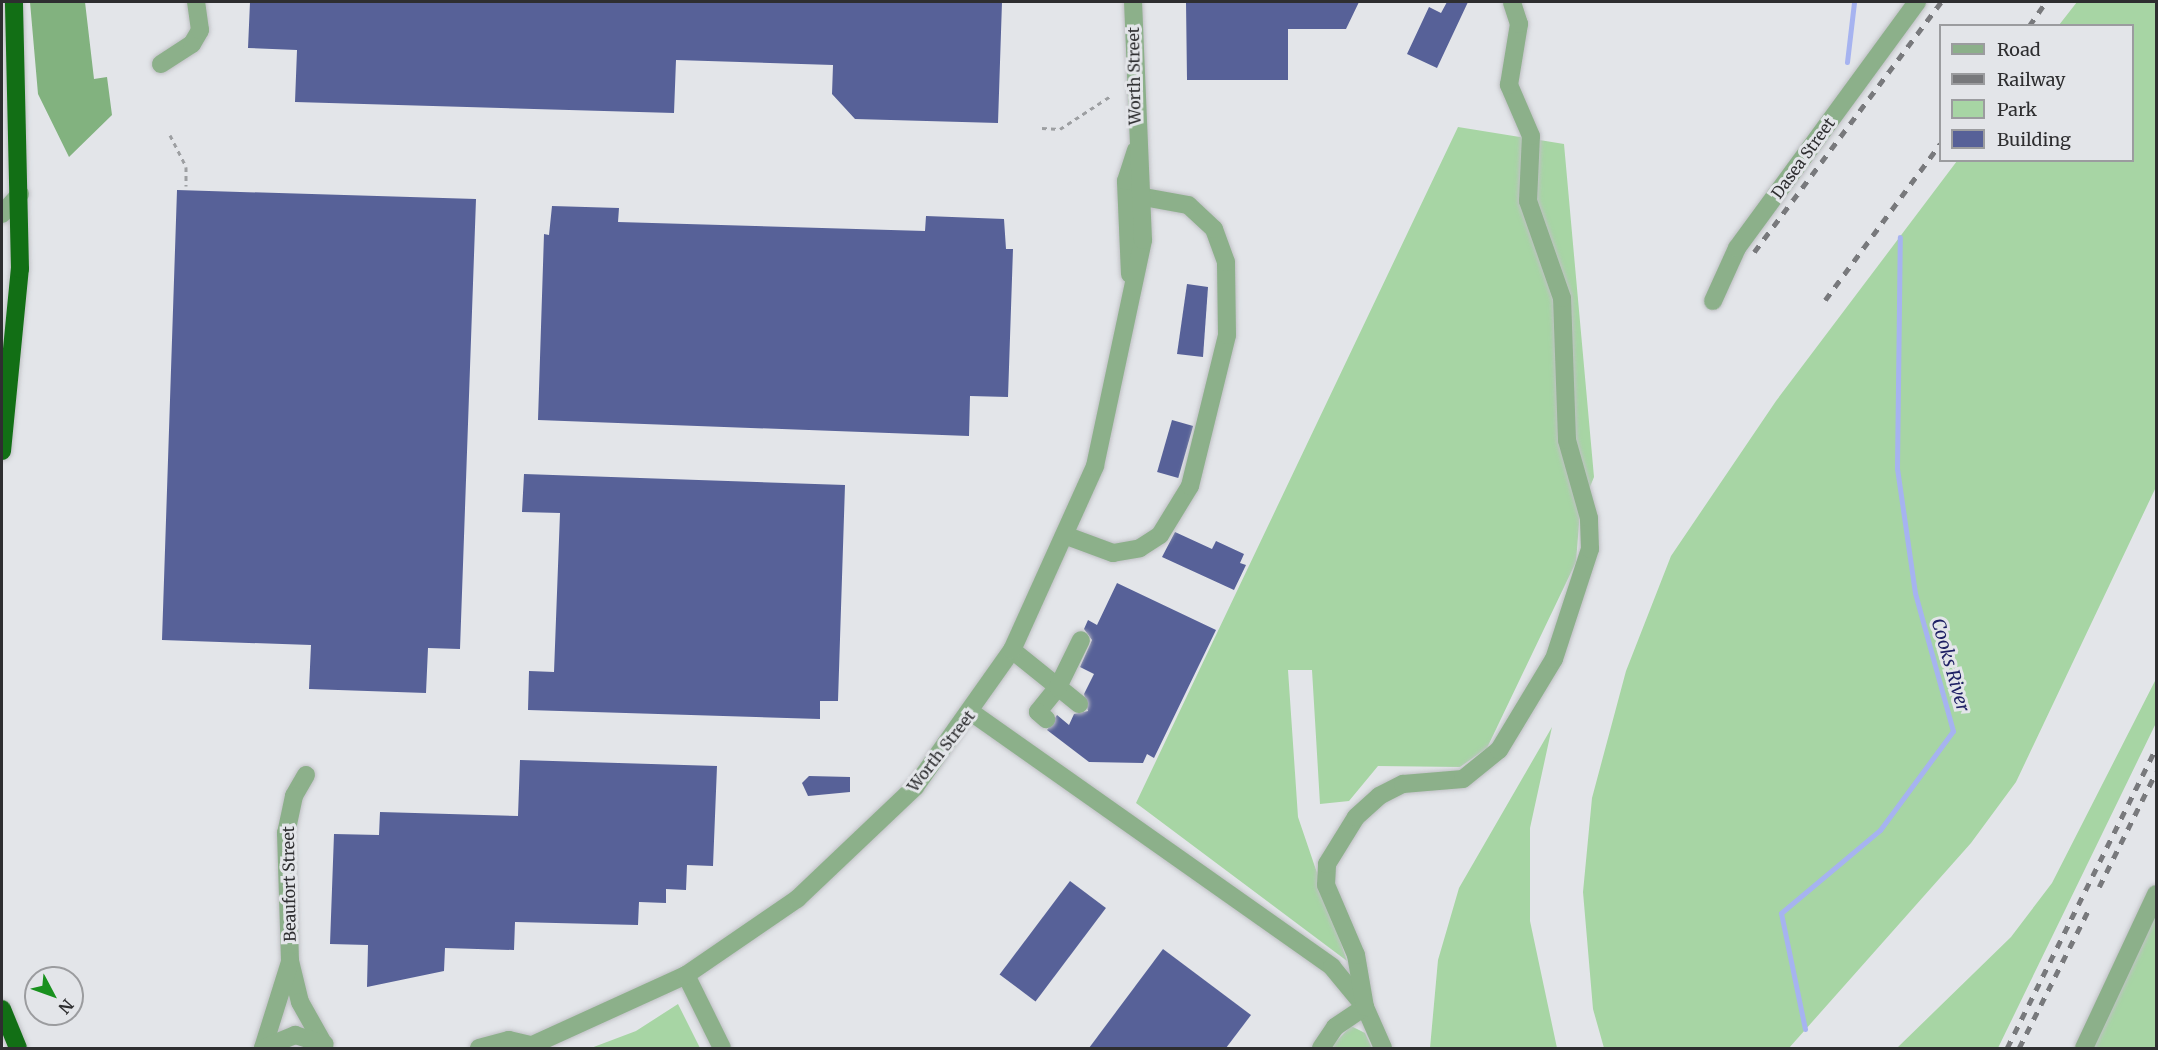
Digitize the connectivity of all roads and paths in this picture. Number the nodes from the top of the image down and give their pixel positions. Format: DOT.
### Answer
graph roads {
  1 [pos="14,2"];
  2 [pos="196,2"];
  3 [pos="1133,2"];
  4 [pos="1512,2"];
  5 [pos="1912,2"];
  6 [pos="1917,2"];
  7 [pos="1903,22"];
  8 [pos="161,64"];
  9 [pos="1109,97"];
  10 [pos="1042,128"];
  11 [pos="170,135"];
  12 [pos="1136,151"];
  13 [pos="186,186"];
  14 [pos="20,194"];
  15 [pos="1143,197"];
  16 [pos="2,213"];
  17 [pos="1131,282"];
  18 [pos="1713,301"];
  19 [pos="2,451"];
  20 [pos="1067,536"];
  21 [pos="1081,640"];
  22 [pos="1012,650"];
  23 [pos="1058,687"];
  24 [pos="1079,704"];
  25 [pos="971,712"];
  26 [pos="1046,718"];
  27 [pos="306,775"];
  28 [pos="2157,894"];
  29 [pos="290,961"];
  30 [pos="686,975"];
  31 [pos="1365,1007"];
  32 [pos="2,1008"];
  33 [pos="327,1046"];
  34 [pos="528,1047"];
  35 [pos="18,1048"];
  36 [pos="263,1048"];
  37 [pos="479,1048"];
  38 [pos="722,1048"];
  39 [pos="1321,1048"];
  40 [pos="1383,1048"];
  41 [pos="2084,1048"];
  1 -- 14 [label="highway"];
  2 -- 8 [label="street"];
  3 -- 12 [label="street, Worth Street"];
  4 -- 31 [label="street"];
  5 -- 7 [label="street"];
  6 -- 7 [label="street"];
  7 -- 18 [label="street, Dasea Street"];
  9 -- 10 [label="path"];
  11 -- 13 [label="path"];
  12 -- 15 [label="street, Worth Street"];
  12 -- 17 [label="street, Worth Street"];
  14 -- 16 [label="street"];
  14 -- 19 [label="highway"];
  15 -- 17 [label="street, Worth Street"];
  15 -- 20 [label="street"];
  17 -- 20 [label="street, Worth Street"];
  20 -- 22 [label="street, Worth Street"];
  21 -- 23 [label="street"];
  22 -- 23 [label="street"];
  22 -- 25 [label="street, Worth Street"];
  23 -- 24 [label="street"];
  23 -- 26 [label="street"];
  25 -- 30 [label="street, Worth Street"];
  25 -- 31 [label="street"];
  27 -- 29 [label="street, Beaufort Street"];
  28 -- 41 [label="street"];
  29 -- 33 [label="street, Beaufort Street"];
  29 -- 36 [label="street, Beaufort Street"];
  30 -- 34 [label="street, Worth Street"];
  30 -- 38 [label="street"];
  31 -- 39 [label="street"];
  31 -- 40 [label="street"];
  32 -- 35 [label="highway"];
  33 -- 36 [label="street"];
  34 -- 37 [label="street, Worth Street"];
}
